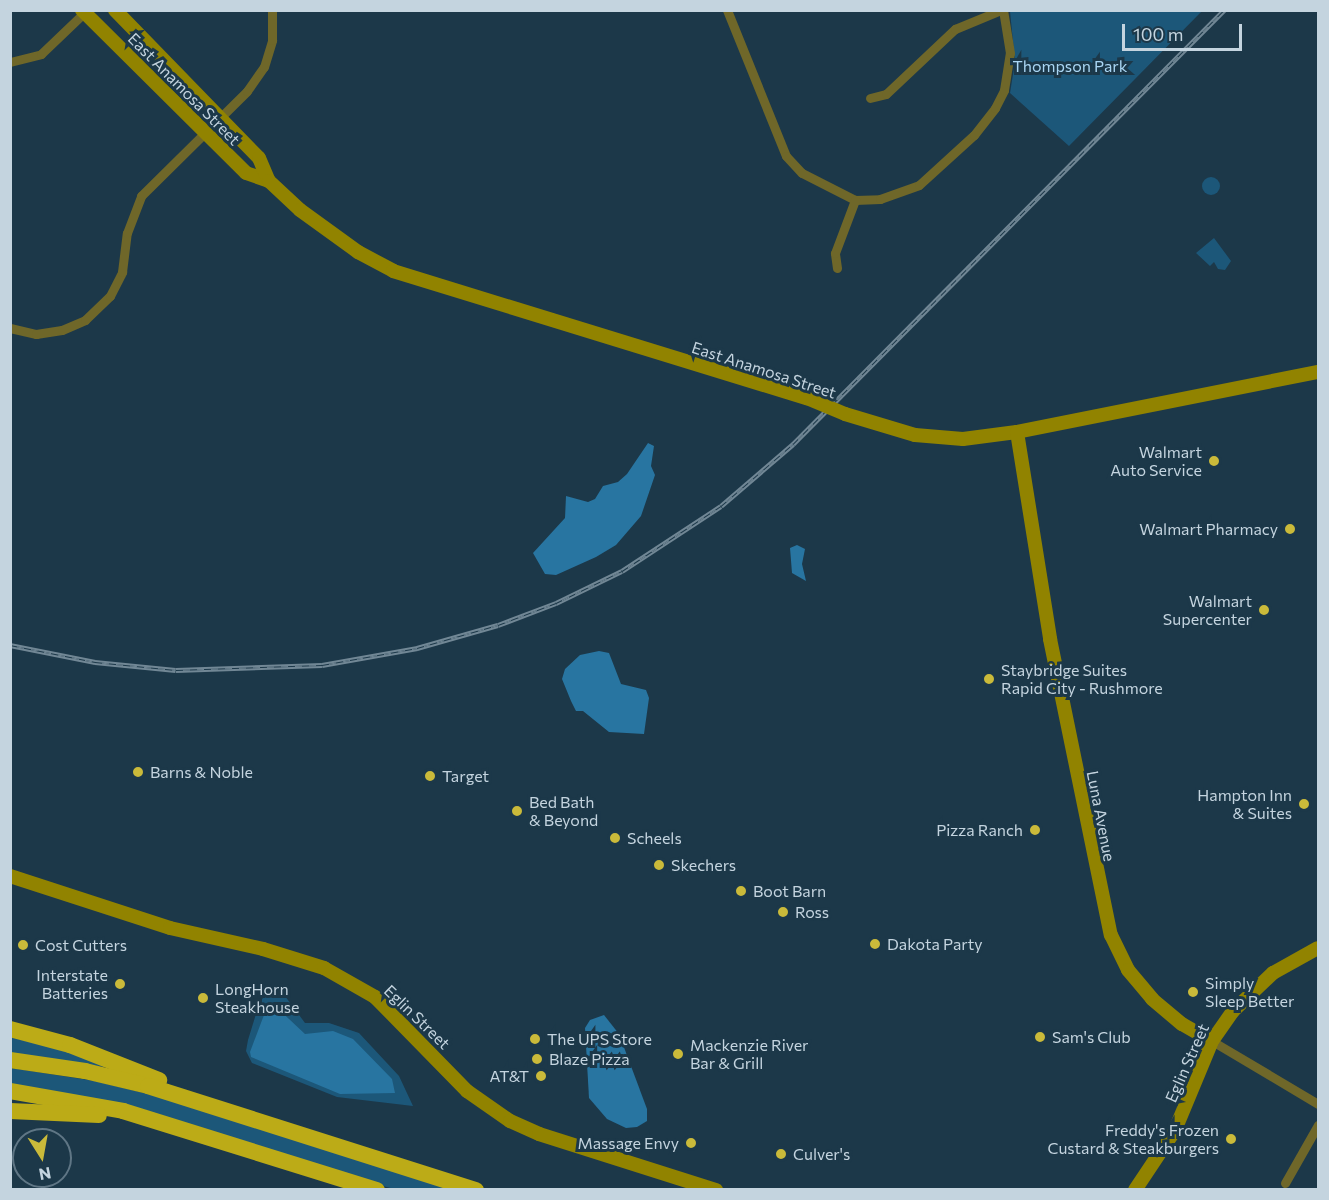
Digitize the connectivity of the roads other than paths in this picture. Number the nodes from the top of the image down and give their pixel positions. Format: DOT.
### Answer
graph roads {
  1 [pos="115,10"];
  2 [pos="272,10"];
  3 [pos="728,10"];
  4 [pos="1002,10"];
  5 [pos="85,11"];
  6 [pos="10,62"];
  7 [pos="870,98"];
  8 [pos="221,116"];
  9 [pos="204,133"];
  10 [pos="269,180"];
  11 [pos="855,200"];
  12 [pos="837,268"];
  13 [pos="10,328"];
  14 [pos="1318,372"];
  15 [pos="1017,432"];
  16 [pos="10,876"];
  17 [pos="1318,948"];
  18 [pos="10,1029"];
  19 [pos="1212,1041"];
  20 [pos="10,1060"];
  21 [pos="10,1091"];
  22 [pos="1318,1104"];
  23 [pos="10,1111"];
  24 [pos="272,1124"];
  25 [pos="1318,1125"];
  26 [pos="1285,1182"];
  27 [pos="376,1190"];
  28 [pos="476,1190"];
  29 [pos="716,1190"];
  30 [pos="1135,1190"];
  1 -- 8 [label="street, East Anamosa Street"];
  2 -- 8 [label="street"];
  3 -- 11 [label="street"];
  4 -- 7 [label="street"];
  4 -- 11 [label="street"];
  5 -- 6 [label="street"];
  5 -- 9 [label="street, East Anamosa Street"];
  8 -- 9 [label="street"];
  8 -- 10 [label="street, East Anamosa Street"];
  9 -- 10 [label="street, East Anamosa Street"];
  9 -- 13 [label="street"];
  10 -- 15 [label="street, East Anamosa Street, bridge"];
  11 -- 12 [label="street"];
  14 -- 15 [label="street, East Anamosa Street"];
  15 -- 19 [label="street, Luna Avenue"];
  16 -- 29 [label="street, Eglin Street"];
  17 -- 19 [label="street, Eglin Street"];
  18 -- 24 [label="highway"];
  19 -- 22 [label="street, Luna Avenue"];
  19 -- 30 [label="street, Eglin Street"];
  20 -- 24 [label="highway"];
  21 -- 27 [label="highway"];
  23 -- 27 [label="highway"];
  24 -- 28 [label="highway"];
  25 -- 26 [label="street"];
}
